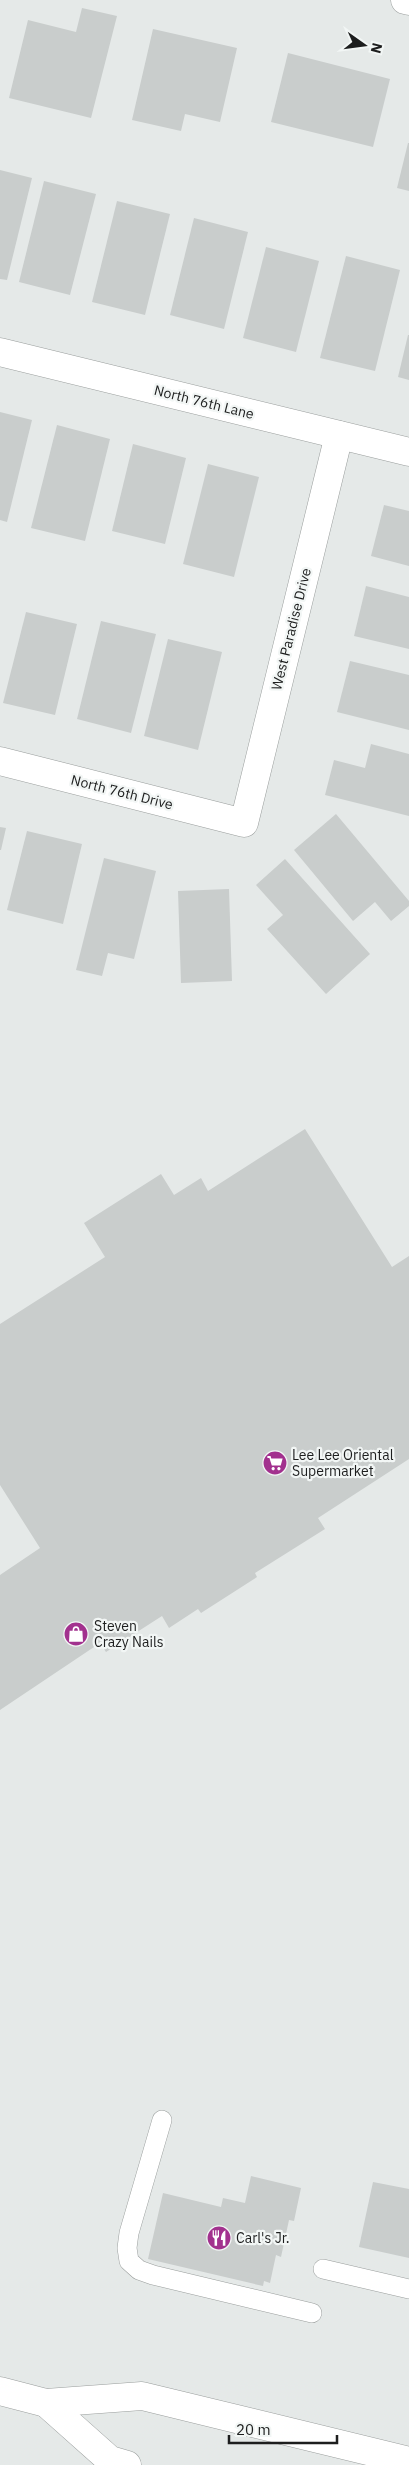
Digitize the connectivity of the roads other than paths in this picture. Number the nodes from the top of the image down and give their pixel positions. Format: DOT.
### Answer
graph roads {
  1 [pos="0,352"];
  2 [pos="339,435"];
  3 [pos="409,452"];
  4 [pos="0,761"];
  5 [pos="244,822"];
  6 [pos="162,2120"];
  7 [pos="323,2269"];
  8 [pos="409,2288"];
  9 [pos="312,2313"];
  10 [pos="0,2391"];
  11 [pos="46,2403"];
  12 [pos="409,2461"];
  13 [pos="127,2465"];
  1 -- 2 [label="street, North 76th Lane"];
  2 -- 3 [label="street, North 76th Lane"];
  2 -- 5 [label="street, West Paradise Drive"];
  4 -- 5 [label="street, North 76th Drive"];
  6 -- 9 [label="lane"];
  7 -- 8 [label="lane"];
  10 -- 11 [label="street"];
  11 -- 12 [label="street"];
  11 -- 13 [label="street"];
}
